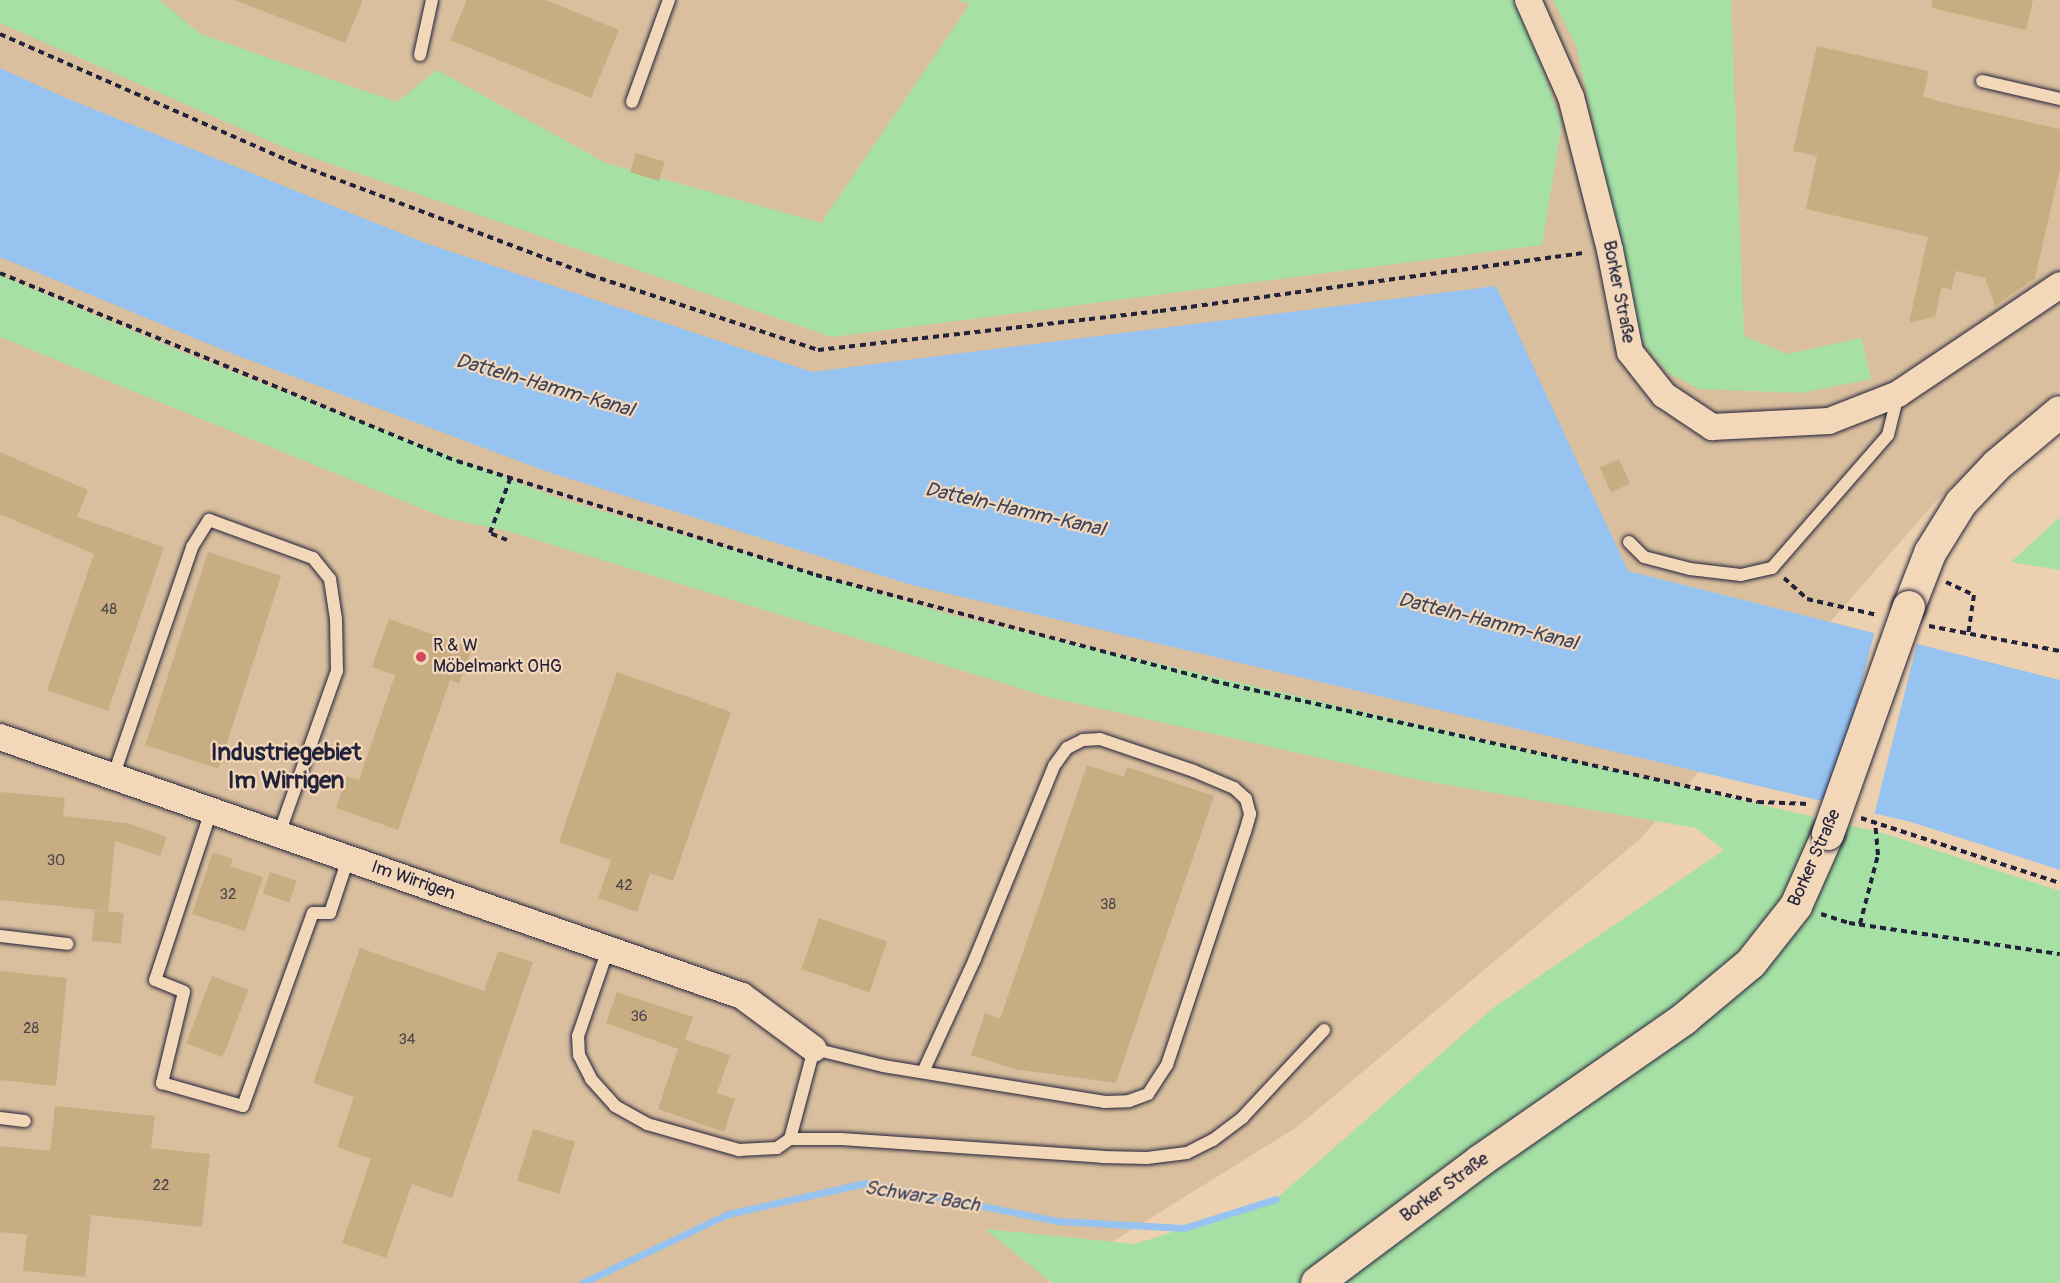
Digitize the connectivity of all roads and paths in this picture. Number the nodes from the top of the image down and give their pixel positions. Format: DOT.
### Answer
graph roads {
  1 [pos="432,0"];
  2 [pos="669,0"];
  3 [pos="1528,0"];
  4 [pos="0,34"];
  5 [pos="420,55"];
  6 [pos="1982,81"];
  7 [pos="2060,99"];
  8 [pos="632,102"];
  9 [pos="1610,250"];
  10 [pos="0,273"];
  11 [pos="2060,285"];
  12 [pos="1898,394"];
  13 [pos="2060,412"];
  14 [pos="510,479"];
  15 [pos="507,540"];
  16 [pos="1629,542"];
  17 [pos="1971,591"];
  18 [pos="1968,635"];
  19 [pos="0,737"];
  20 [pos="113,777"];
  21 [pos="1657,778"];
  22 [pos="212,811"];
  23 [pos="1875,822"];
  24 [pos="279,834"];
  25 [pos="348,859"];
  26 [pos="1796,906"];
  27 [pos="1860,924"];
  28 [pos="0,936"];
  29 [pos="68,944"];
  30 [pos="608,949"];
  31 [pos="2060,954"];
  32 [pos="1324,1030"];
  33 [pos="814,1049"];
  34 [pos="923,1072"];
  35 [pos="0,1118"];
  36 [pos="25,1121"];
  37 [pos="790,1139"];
  38 [pos="1317,1283"];
  1 -- 5 [label="lane"];
  2 -- 8 [label="lane"];
  3 -- 9 [label="street, Borker Straße"];
  4 -- 9 [label="path"];
  6 -- 7 [label="lane"];
  9 -- 12 [label="street, Borker Straße"];
  10 -- 14 [label="path"];
  11 -- 12 [label="street, Borker Straße"];
  12 -- 16 [label="lane"];
  13 -- 26 [label="street, Borker Straße, bridge"];
  14 -- 15 [label="path"];
  14 -- 21 [label="path"];
  17 -- 18 [label="path"];
  19 -- 20 [label="street, Im Wirrigen"];
  20 -- 22 [label="street, Im Wirrigen"];
  20 -- 24 [label="lane"];
  22 -- 24 [label="street, Im Wirrigen"];
  22 -- 25 [label="lane"];
  23 -- 27 [label="path"];
  24 -- 25 [label="street, Im Wirrigen"];
  25 -- 30 [label="street, Im Wirrigen"];
  26 -- 27 [label="path"];
  26 -- 38 [label="street, Borker Straße"];
  27 -- 31 [label="path"];
  28 -- 29 [label="lane"];
  30 -- 33 [label="street, Im Wirrigen"];
  30 -- 37 [label="lane"];
  32 -- 37 [label="lane"];
  33 -- 34 [label="lane"];
  33 -- 37 [label="lane"];
  34 -- 34 [label="lane"];
  35 -- 36 [label="lane"];
}
